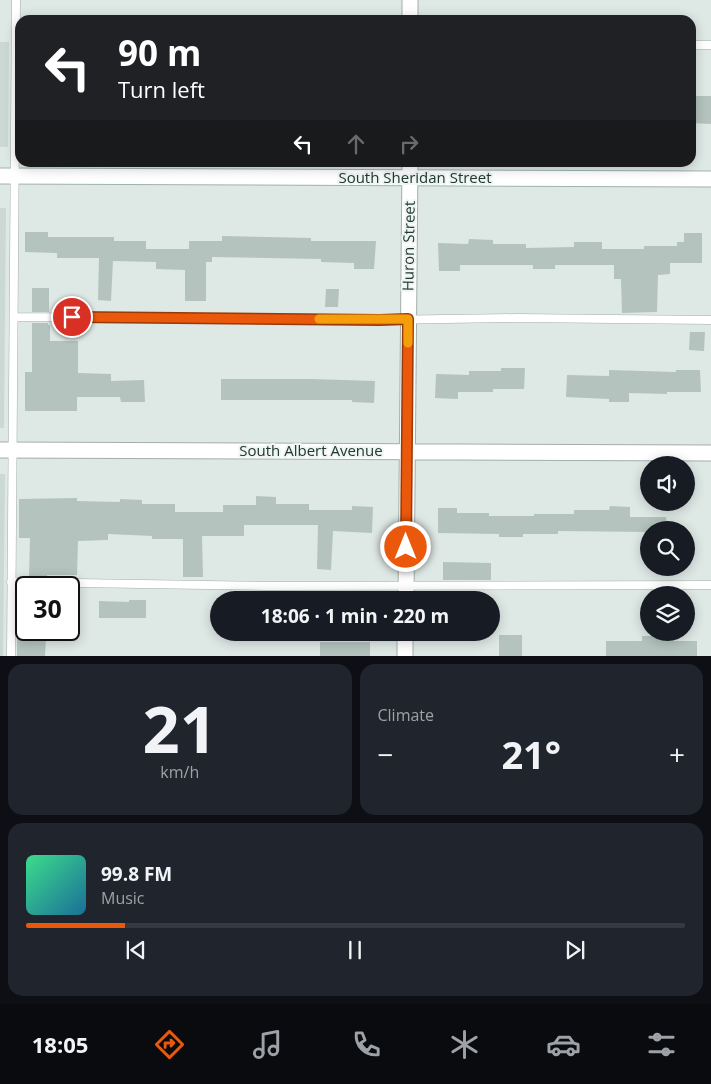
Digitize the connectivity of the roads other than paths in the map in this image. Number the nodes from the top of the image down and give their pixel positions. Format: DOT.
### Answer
graph roads {
  1 [pos="16,0"];
  2 [pos="410,0"];
  3 [pos="17,15"];
  4 [pos="410,15"];
  5 [pos="696,44"];
  6 [pos="711,44"];
  7 [pos="16,167"];
  8 [pos="410,170"];
  9 [pos="0,176"];
  10 [pos="16,176"];
  11 [pos="711,179"];
  12 [pos="14,317"];
  13 [pos="408,319"];
  14 [pos="711,320"];
  15 [pos="7,450"];
  16 [pos="406,452"];
  17 [pos="711,453"];
  18 [pos="11,582"];
  19 [pos="711,585"];
  20 [pos="383,591"];
  21 [pos="406,591"];
  22 [pos="450,591"];
  23 [pos="405,641"];
  24 [pos="11,656"];
  25 [pos="405,656"];
  1 -- 3 [label="lane"];
  2 -- 4 [label="street"];
  5 -- 6 [label="lane"];
  7 -- 10 [label="lane"];
  8 -- 10 [label="street, South Sheridan Street"];
  8 -- 11 [label="street, South Sheridan Street"];
  8 -- 13 [label="street, Huron Street"];
  9 -- 10 [label="street, South Sheridan Street"];
  10 -- 12 [label="lane"];
  12 -- 13 [label="lane"];
  12 -- 15 [label="lane"];
  13 -- 14 [label="lane"];
  13 -- 16 [label="street, Huron Street"];
  15 -- 16 [label="street, South Albert Avenue"];
  15 -- 18 [label="lane"];
  16 -- 17 [label="street, South Albert Avenue"];
  16 -- 21 [label="street, Huron Street"];
  18 -- 20 [label="lane"];
  18 -- 24 [label="lane"];
  19 -- 22 [label="lane"];
  23 -- 25 [label="street"];
}
